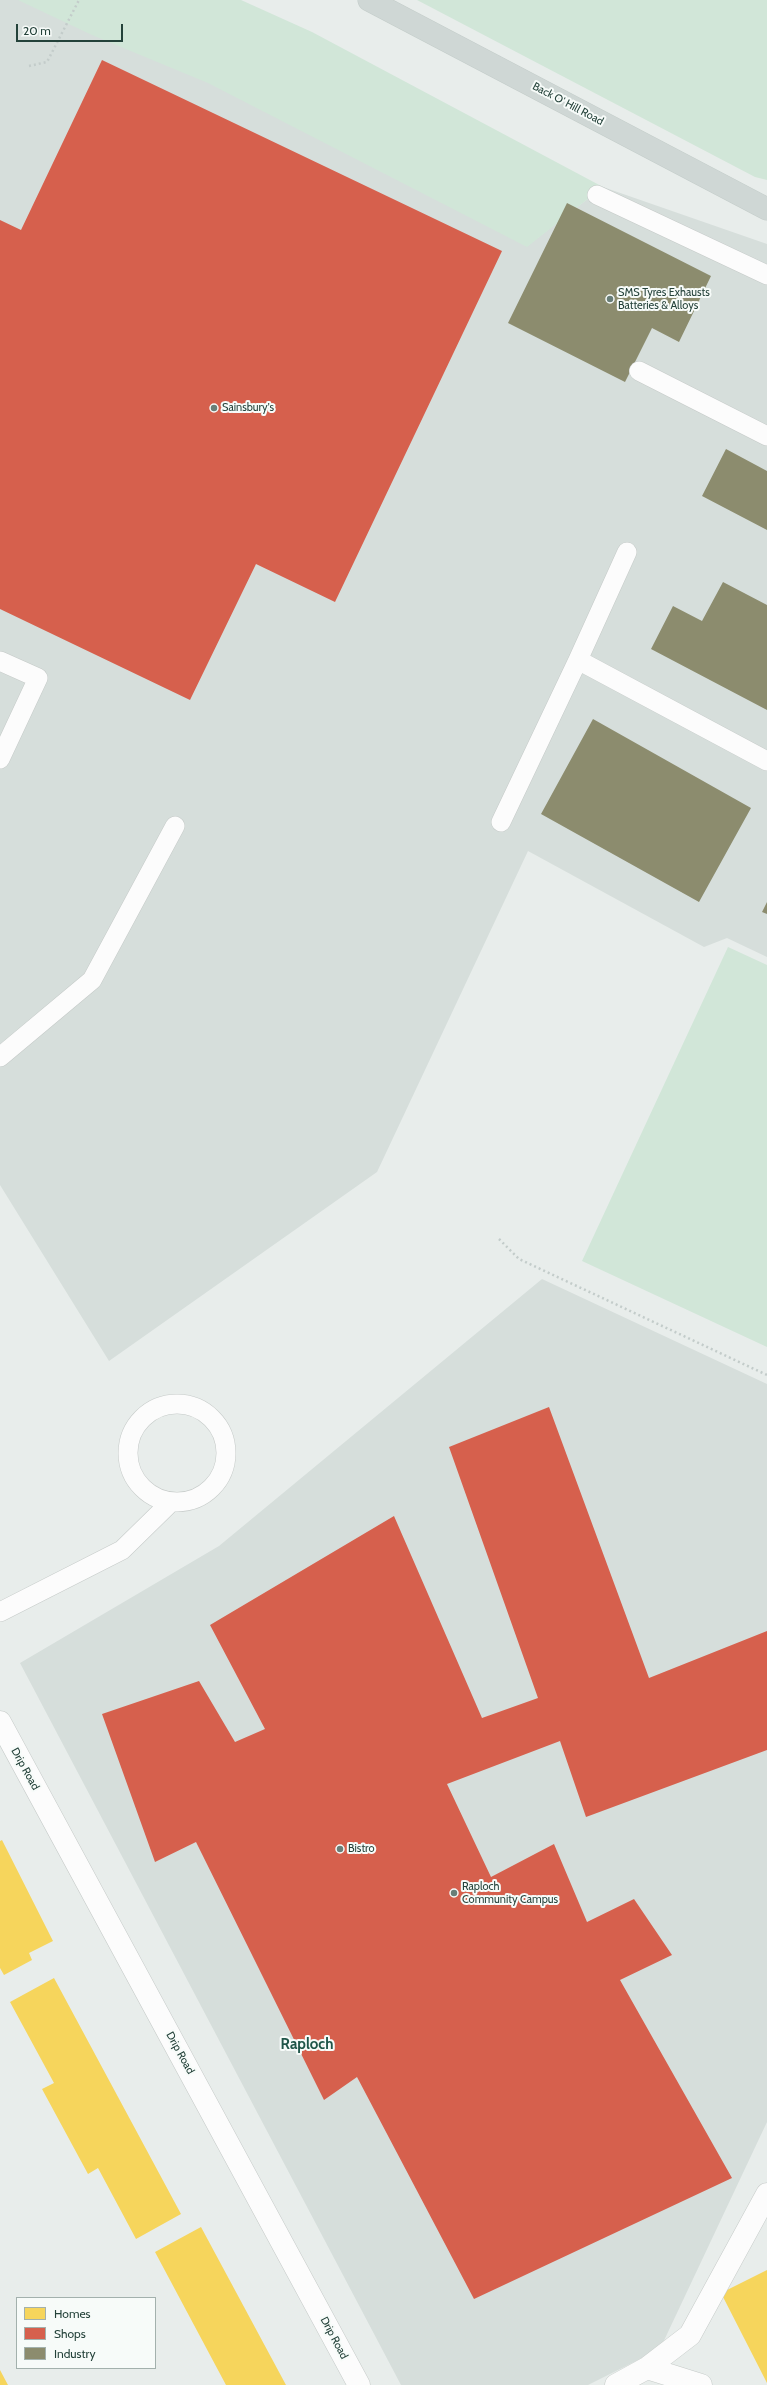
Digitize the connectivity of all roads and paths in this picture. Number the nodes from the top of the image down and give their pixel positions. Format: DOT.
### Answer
graph roads {
  1 [pos="78,0"];
  2 [pos="369,0"];
  3 [pos="29,66"];
  4 [pos="597,195"];
  5 [pos="767,209"];
  6 [pos="767,276"];
  7 [pos="639,371"];
  8 [pos="767,436"];
  9 [pos="627,552"];
  10 [pos="578,660"];
  11 [pos="0,661"];
  12 [pos="0,759"];
  13 [pos="767,761"];
  14 [pos="501,822"];
  15 [pos="175,826"];
  16 [pos="0,1057"];
  17 [pos="499,1239"];
  18 [pos="767,1375"];
  19 [pos="171,1502"];
  20 [pos="0,1612"];
  21 [pos="0,1722"];
  22 [pos="767,2194"];
  23 [pos="647,2368"];
  24 [pos="359,2385"];
  25 [pos="616,2385"];
  26 [pos="702,2385"];
  1 -- 3 [label="path"];
  2 -- 5 [label="main road, Back O' Hill Road"];
  4 -- 6 [label="lane"];
  7 -- 8 [label="lane"];
  9 -- 10 [label="lane"];
  10 -- 13 [label="lane"];
  10 -- 14 [label="lane"];
  11 -- 12 [label="lane"];
  15 -- 16 [label="lane"];
  17 -- 18 [label="path"];
  19 -- 19 [label="lane"];
  19 -- 20 [label="lane"];
  21 -- 24 [label="street, Drip Road"];
  22 -- 23 [label="street"];
  23 -- 25 [label="street"];
  23 -- 26 [label="street"];
}
